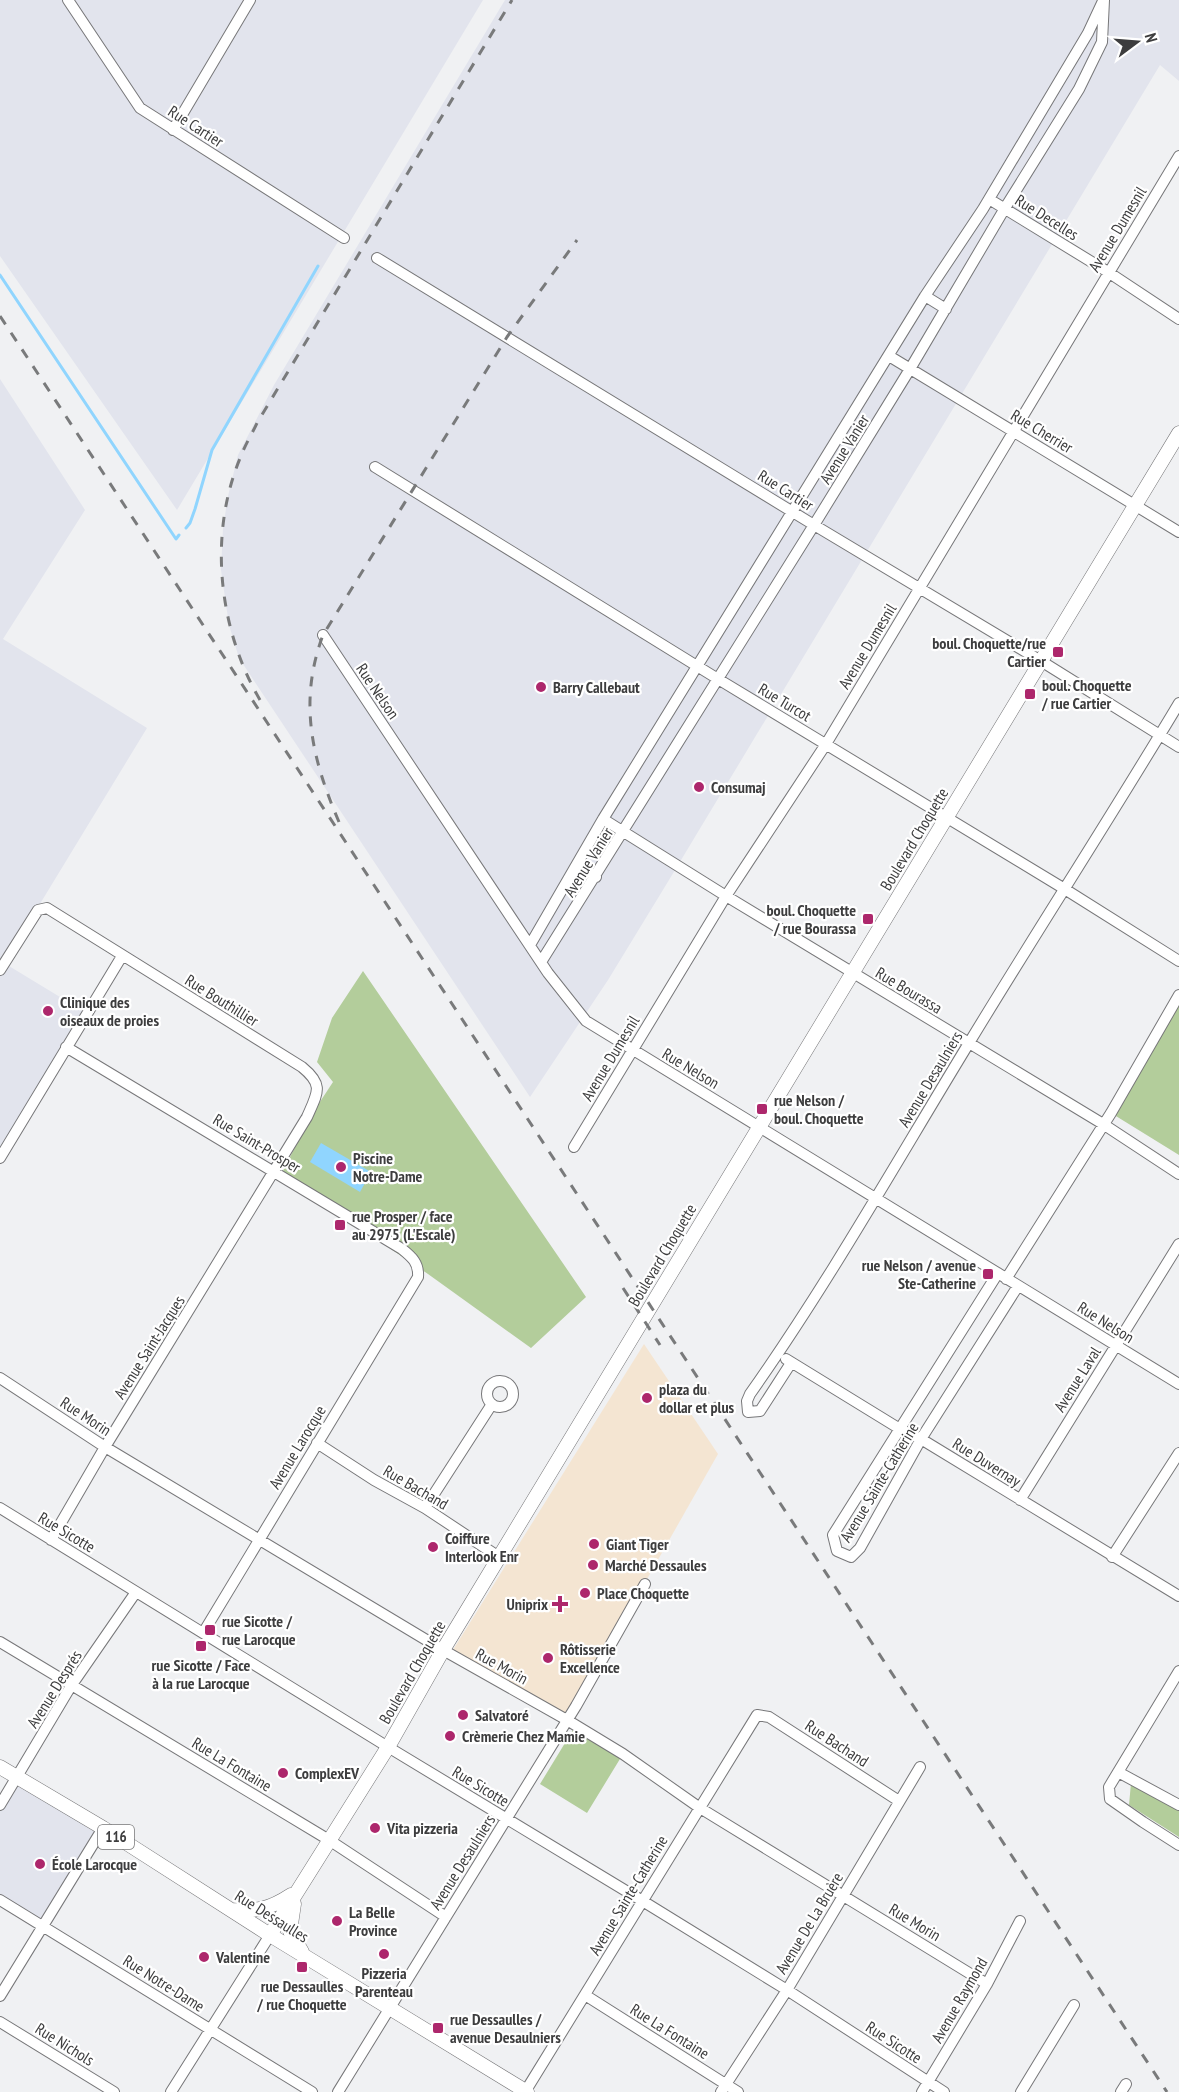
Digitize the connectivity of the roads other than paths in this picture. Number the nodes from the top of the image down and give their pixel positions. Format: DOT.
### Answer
graph roads {
  1 [pos="68,0"];
  2 [pos="250,0"];
  3 [pos="1104,0"];
  4 [pos="173,130"];
  5 [pos="1030,131"];
  6 [pos="1045,143"];
  7 [pos="1179,156"];
  8 [pos="989,199"];
  9 [pos="1005,208"];
  10 [pos="344,238"];
  11 [pos="377,258"];
  12 [pos="1108,272"];
  13 [pos="925,296"];
  14 [pos="945,309"];
  15 [pos="1179,319"];
  16 [pos="889,356"];
  17 [pos="910,369"];
  18 [pos="1012,431"];
  19 [pos="1179,433"];
  20 [pos="375,467"];
  21 [pos="1135,505"];
  22 [pos="793,512"];
  23 [pos="814,525"];
  24 [pos="1179,532"];
  25 [pos="919,588"];
  26 [pos="323,635"];
  27 [pos="1041,661"];
  28 [pos="699,667"];
  29 [pos="718,679"];
  30 [pos="1179,703"];
  31 [pos="1160,736"];
  32 [pos="826,744"];
  33 [pos="1179,747"];
  34 [pos="946,817"];
  35 [pos="603,819"];
  36 [pos="624,831"];
  37 [pos="577,864"];
  38 [pos="596,877"];
  39 [pos="1063,888"];
  40 [pos="726,896"];
  41 [pos="530,945"];
  42 [pos="122,956"];
  43 [pos="1179,961"];
  44 [pos="541,962"];
  45 [pos="0,970"];
  46 [pos="852,972"];
  47 [pos="1179,995"];
  48 [pos="969,1043"];
  49 [pos="66,1047"];
  50 [pos="632,1050"];
  51 [pos="1103,1124"];
  52 [pos="759,1127"];
  53 [pos="574,1147"];
  54 [pos="0,1158"];
  55 [pos="274,1171"];
  56 [pos="1179,1173"];
  57 [pos="875,1198"];
  58 [pos="1179,1244"];
  59 [pos="1002,1276"];
  60 [pos="418,1277"];
  61 [pos="1018,1286"];
  62 [pos="1115,1345"];
  63 [pos="778,1354"];
  64 [pos="791,1363"];
  65 [pos="0,1378"];
  66 [pos="1179,1384"];
  67 [pos="492,1404"];
  68 [pos="900,1429"];
  69 [pos="921,1439"];
  70 [pos="317,1443"];
  71 [pos="105,1447"];
  72 [pos="1179,1453"];
  73 [pos="1020,1500"];
  74 [pos="0,1508"];
  75 [pos="425,1508"];
  76 [pos="258,1539"];
  77 [pos="51,1540"];
  78 [pos="500,1557"];
  79 [pos="1112,1557"];
  80 [pos="645,1584"];
  81 [pos="136,1592"];
  82 [pos="1179,1596"];
  83 [pos="203,1633"];
  84 [pos="0,1642"];
  85 [pos="443,1650"];
  86 [pos="1179,1671"];
  87 [pos="71,1686"];
  88 [pos="757,1715"];
  89 [pos="567,1720"];
  90 [pos="388,1747"];
  91 [pos="0,1767"];
  92 [pos="920,1767"];
  93 [pos="1118,1772"];
  94 [pos="17,1778"];
  95 [pos="899,1801"];
  96 [pos="0,1805"];
  97 [pos="1179,1805"];
  98 [pos="700,1808"];
  99 [pos="506,1819"];
  100 [pos="103,1828"];
  101 [pos="329,1840"];
  102 [pos="1179,1845"];
  103 [pos="296,1893"];
  104 [pos="843,1896"];
  105 [pos="0,1900"];
  106 [pos="641,1900"];
  107 [pos="231,1910"];
  108 [pos="446,1917"];
  109 [pos="1020,1921"];
  110 [pos="43,1926"];
  111 [pos="270,1935"];
  112 [pos="307,1958"];
  113 [pos="987,1984"];
  114 [pos="787,1990"];
  115 [pos="585,1995"];
  116 [pos="0,1996"];
  117 [pos="1074,2005"];
  118 [pos="390,2008"];
  119 [pos="0,2022"];
  120 [pos="210,2029"];
  121 [pos="928,2082"];
  122 [pos="723,2088"];
  123 [pos="114,2092"];
  124 [pos="171,2092"];
  125 [pos="312,2092"];
  126 [pos="338,2092"];
  127 [pos="526,2092"];
  128 [pos="738,2092"];
  129 [pos="922,2092"];
  130 [pos="944,2092"];
  131 [pos="1021,2092"];
  1 -- 4 [label="street, Rue Cartier"];
  2 -- 4 [label="street"];
  3 -- 5 [label="street, Avenue Vanier"];
  3 -- 6 [label="street, Avenue Vanier"];
  4 -- 10 [label="street, Rue Cartier"];
  5 -- 6 [label="street"];
  5 -- 8 [label="street, Avenue Vanier"];
  6 -- 9 [label="street, Avenue Vanier"];
  7 -- 12 [label="street, Avenue Dumesnil"];
  8 -- 9 [label="street, Rue Decelles"];
  8 -- 13 [label="street, Avenue Vanier"];
  9 -- 12 [label="street, Rue Decelles"];
  9 -- 14 [label="street, Avenue Vanier"];
  11 -- 22 [label="street, Rue Cartier"];
  12 -- 15 [label="street, Rue Decelles"];
  12 -- 18 [label="street, Avenue Dumesnil"];
  13 -- 14 [label="street"];
  13 -- 16 [label="street, Avenue Vanier"];
  14 -- 17 [label="street, Avenue Vanier"];
  16 -- 17 [label="street, Rue Cherrier"];
  16 -- 22 [label="street, Avenue Vanier"];
  17 -- 18 [label="street, Rue Cherrier"];
  17 -- 23 [label="street, Avenue Vanier"];
  18 -- 21 [label="street, Rue Cherrier"];
  18 -- 25 [label="street, Avenue Dumesnil"];
  19 -- 21 [label="main road, Boulevard Choquette"];
  20 -- 28 [label="street, Rue Turcot"];
  21 -- 24 [label="street, Rue Cherrier"];
  21 -- 27 [label="main road, Boulevard Choquette"];
  22 -- 23 [label="street, Rue Cartier"];
  22 -- 28 [label="street, Avenue Vanier"];
  23 -- 25 [label="street, Rue Cartier"];
  23 -- 29 [label="street, Avenue Vanier"];
  25 -- 27 [label="street, Rue Cartier"];
  25 -- 32 [label="street, Avenue Dumesnil"];
  26 -- 41 [label="street, Rue Nelson"];
  27 -- 31 [label="street, Rue Cartier"];
  27 -- 34 [label="main road, Boulevard Choquette"];
  28 -- 29 [label="street, Rue Turcot"];
  28 -- 35 [label="street, Avenue Vanier"];
  29 -- 32 [label="street, Rue Turcot"];
  29 -- 36 [label="street, Avenue Vanier"];
  30 -- 31 [label="street, Avenue Desaulniers"];
  31 -- 33 [label="street, Rue Cartier"];
  31 -- 39 [label="street, Avenue Desaulniers"];
  32 -- 34 [label="street, Rue Turcot"];
  32 -- 40 [label="street, Avenue Dumesnil"];
  34 -- 39 [label="street, Rue Turcot"];
  34 -- 46 [label="main road, Boulevard Choquette"];
  35 -- 36 [label="street, Rue Bourassa"];
  35 -- 37 [label="street, Avenue Vanier"];
  36 -- 38 [label="street, Avenue Vanier"];
  36 -- 40 [label="street, Rue Bourassa"];
  37 -- 38 [label="street"];
  37 -- 41 [label="street, Avenue Vanier"];
  38 -- 44 [label="street, Avenue Vanier"];
  39 -- 43 [label="street, Rue Turcot"];
  39 -- 48 [label="street, Avenue Desaulniers"];
  40 -- 46 [label="street, Rue Bourassa"];
  40 -- 50 [label="street, Avenue Dumesnil"];
  41 -- 44 [label="street, Rue Nelson"];
  42 -- 45 [label="street, Rue Bouthillier"];
  42 -- 49 [label="street"];
  42 -- 55 [label="street, Rue Bouthillier"];
  44 -- 50 [label="street, Rue Nelson"];
  46 -- 48 [label="street, Rue Bourassa"];
  46 -- 52 [label="main road, Boulevard Choquette"];
  47 -- 51 [label="street, Avenue Sainte-Catherine"];
  48 -- 51 [label="street, Rue Bourassa"];
  48 -- 57 [label="street, Avenue Desaulniers"];
  49 -- 54 [label="street"];
  49 -- 55 [label="street, Rue Saint-Prosper"];
  50 -- 52 [label="street, Rue Nelson"];
  50 -- 53 [label="street, Avenue Dumesnil"];
  51 -- 56 [label="street, Rue Bourassa"];
  51 -- 59 [label="street, Avenue Sainte-Catherine"];
  52 -- 57 [label="street, Rue Nelson"];
  52 -- 78 [label="main road, Boulevard Choquette"];
  55 -- 60 [label="street, Rue Saint-Prosper"];
  55 -- 71 [label="street, Avenue Saint-Jacques"];
  57 -- 59 [label="street, Rue Nelson"];
  57 -- 63 [label="street, Avenue Desaulniers"];
  58 -- 62 [label="street, Avenue Laval"];
  59 -- 61 [label="street, Rue Nelson"];
  59 -- 68 [label="street, Avenue Sainte-Catherine"];
  60 -- 70 [label="street, Avenue Larocque"];
  61 -- 62 [label="street, Rue Nelson"];
  61 -- 69 [label="street, Avenue Sainte-Catherine"];
  62 -- 66 [label="street, Rue Nelson"];
  62 -- 73 [label="street, Avenue Laval"];
  63 -- 64 [label="street, Rue Duvernay"];
  63 -- 64 [label="street, Avenue Desaulniers"];
  64 -- 68 [label="street, Rue Duvernay"];
  65 -- 71 [label="street, Rue Morin"];
  67 -- 75 [label="street"];
  68 -- 69 [label="street, Rue Duvernay"];
  68 -- 69 [label="street, Avenue Sainte-Catherine"];
  69 -- 73 [label="street, Rue Duvernay"];
  70 -- 75 [label="street, Rue Bachand"];
  70 -- 76 [label="street, Avenue Larocque"];
  71 -- 76 [label="street, Rue Morin"];
  71 -- 77 [label="street, Avenue Saint-Jacques"];
  72 -- 79 [label="street"];
  73 -- 79 [label="street, Rue Duvernay"];
  74 -- 77 [label="street, Rue Sicotte"];
  75 -- 78 [label="street, Rue Bachand"];
  76 -- 83 [label="street, Avenue Larocque"];
  76 -- 85 [label="street, Rue Morin"];
  77 -- 81 [label="street, Rue Sicotte"];
  78 -- 85 [label="main road, Boulevard Choquette"];
  79 -- 82 [label="street, Rue Duvernay"];
  80 -- 89 [label="street, Avenue Desaulniers"];
  81 -- 83 [label="street, Rue Sicotte"];
  81 -- 87 [label="street, Avenue Després"];
  83 -- 90 [label="street, Rue Sicotte"];
  84 -- 87 [label="street, Rue La Fontaine"];
  85 -- 89 [label="street, Rue Morin"];
  85 -- 90 [label="main road, Boulevard Choquette"];
  86 -- 93 [label="street"];
  87 -- 94 [label="street, Avenue Després"];
  87 -- 101 [label="street, Rue La Fontaine"];
  88 -- 95 [label="street, Rue Bachand"];
  88 -- 98 [label="street, Avenue Sainte-Catherine"];
  89 -- 98 [label="street, Rue Morin"];
  89 -- 99 [label="street, Avenue Desaulniers"];
  90 -- 99 [label="street, Rue Sicotte"];
  90 -- 101 [label="main road, Boulevard Choquette"];
  91 -- 94 [label="main road, Rue Dessaulles / 116"];
  92 -- 95 [label="street, Avenue De La Bruère"];
  93 -- 97 [label="street"];
  93 -- 102 [label="street"];
  94 -- 96 [label="street, Avenue Després"];
  94 -- 100 [label="main road, Rue Dessaulles / 116"];
  95 -- 104 [label="street, Avenue De La Bruère"];
  98 -- 104 [label="street, Rue Morin"];
  98 -- 106 [label="street, Avenue Sainte-Catherine"];
  99 -- 106 [label="street, Rue Sicotte"];
  99 -- 108 [label="street, Avenue Desaulniers"];
  100 -- 107 [label="main road, Rue Dessaulles / 116"];
  100 -- 110 [label="street"];
  101 -- 103 [label="main road, Boulevard Choquette"];
  101 -- 108 [label="street, Rue La Fontaine"];
  103 -- 107 [label="main road"];
  103 -- 111 [label="main road, Boulevard Choquette"];
  103 -- 112 [label="main road"];
  104 -- 113 [label="street, Rue Morin"];
  104 -- 114 [label="street, Avenue De La Bruère"];
  105 -- 110 [label="street, Rue Notre-Dame"];
  106 -- 114 [label="street, Rue Sicotte"];
  106 -- 115 [label="street, Avenue Sainte-Catherine"];
  107 -- 111 [label="main road, Rue Dessaulles / 116"];
  108 -- 118 [label="street, Avenue Desaulniers"];
  109 -- 113 [label="street, Avenue Raymond"];
  110 -- 116 [label="street"];
  110 -- 120 [label="street, Rue Notre-Dame"];
  111 -- 112 [label="main road, Rue Dessaulles / 116"];
  111 -- 120 [label="street, Boulevard Choquette"];
  112 -- 118 [label="main road, Rue Dessaulles / 116"];
  113 -- 121 [label="street, Avenue Raymond"];
  114 -- 121 [label="street, Rue Sicotte"];
  114 -- 122 [label="street, Avenue De La Bruère"];
  115 -- 122 [label="street, Rue La Fontaine"];
  115 -- 127 [label="street, Avenue Sainte-Catherine"];
  117 -- 131 [label="street"];
  118 -- 126 [label="street, Avenue Desaulniers"];
  118 -- 127 [label="main road, Rue Dessaulles / 116"];
  119 -- 123 [label="street, Rue Nichols"];
  120 -- 124 [label="street, Boulevard Choquette"];
  120 -- 125 [label="street, Rue Notre-Dame"];
  121 -- 129 [label="street, Avenue Raymond"];
  121 -- 130 [label="street, Rue Sicotte"];
  122 -- 128 [label="street, Rue La Fontaine"];
}
